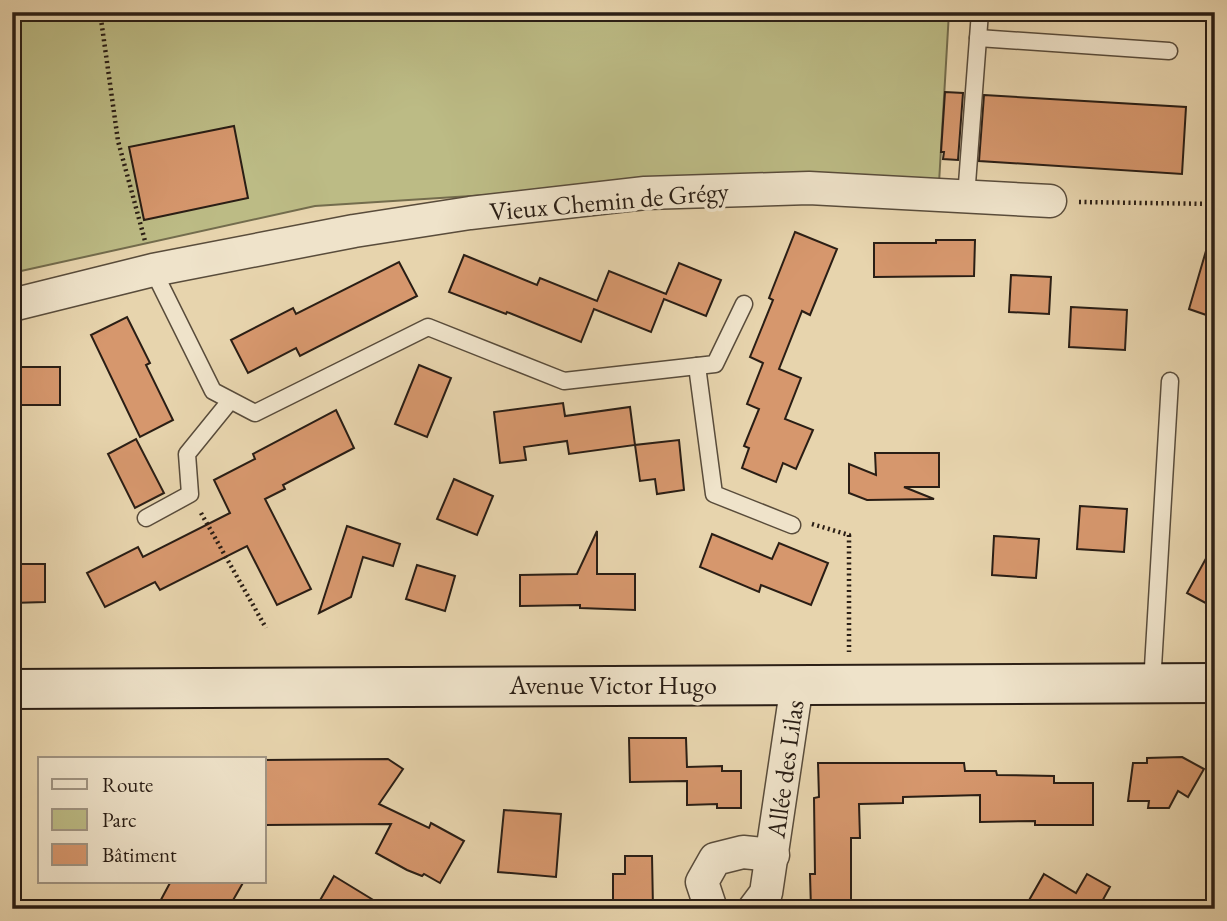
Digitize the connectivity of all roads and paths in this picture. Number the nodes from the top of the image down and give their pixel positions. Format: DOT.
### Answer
graph roads {
  1 [pos="100,12"];
  2 [pos="980,12"];
  3 [pos="978,38"];
  4 [pos="1169,51"];
  5 [pos="966,197"];
  6 [pos="1050,201"];
  7 [pos="1215,204"];
  8 [pos="153,270"];
  9 [pos="744,304"];
  10 [pos="12,305"];
  11 [pos="697,366"];
  12 [pos="1170,381"];
  13 [pos="230,401"];
  14 [pos="190,494"];
  15 [pos="146,518"];
  16 [pos="792,525"];
  17 [pos="266,628"];
  18 [pos="849,653"];
  19 [pos="1215,683"];
  20 [pos="797,684"];
  21 [pos="1152,684"];
  22 [pos="12,689"];
  23 [pos="773,855"];
  24 [pos="710,909"];
  25 [pos="754,909"];
  1 -- 8 [label="path"];
  2 -- 3 [label="lane"];
  3 -- 4 [label="lane"];
  3 -- 5 [label="lane"];
  5 -- 6 [label="street, Vieux Chemin de Grégy"];
  5 -- 8 [label="street, Vieux Chemin de Grégy"];
  6 -- 7 [label="path"];
  8 -- 10 [label="street, Vieux Chemin de Grégy"];
  8 -- 13 [label="lane"];
  9 -- 11 [label="lane"];
  11 -- 13 [label="lane"];
  11 -- 16 [label="lane"];
  12 -- 21 [label="lane"];
  13 -- 14 [label="lane"];
  14 -- 15 [label="lane"];
  14 -- 17 [label="path"];
  16 -- 18 [label="path"];
  19 -- 21 [label="main road, Avenue Victor Hugo"];
  20 -- 21 [label="main road, Avenue Victor Hugo"];
  20 -- 22 [label="main road, Avenue Victor Hugo"];
  20 -- 23 [label="street, Allée des Lilas"];
  23 -- 24 [label="street, Allée des Lilas"];
  23 -- 25 [label="street, Allée des Lilas"];
}
